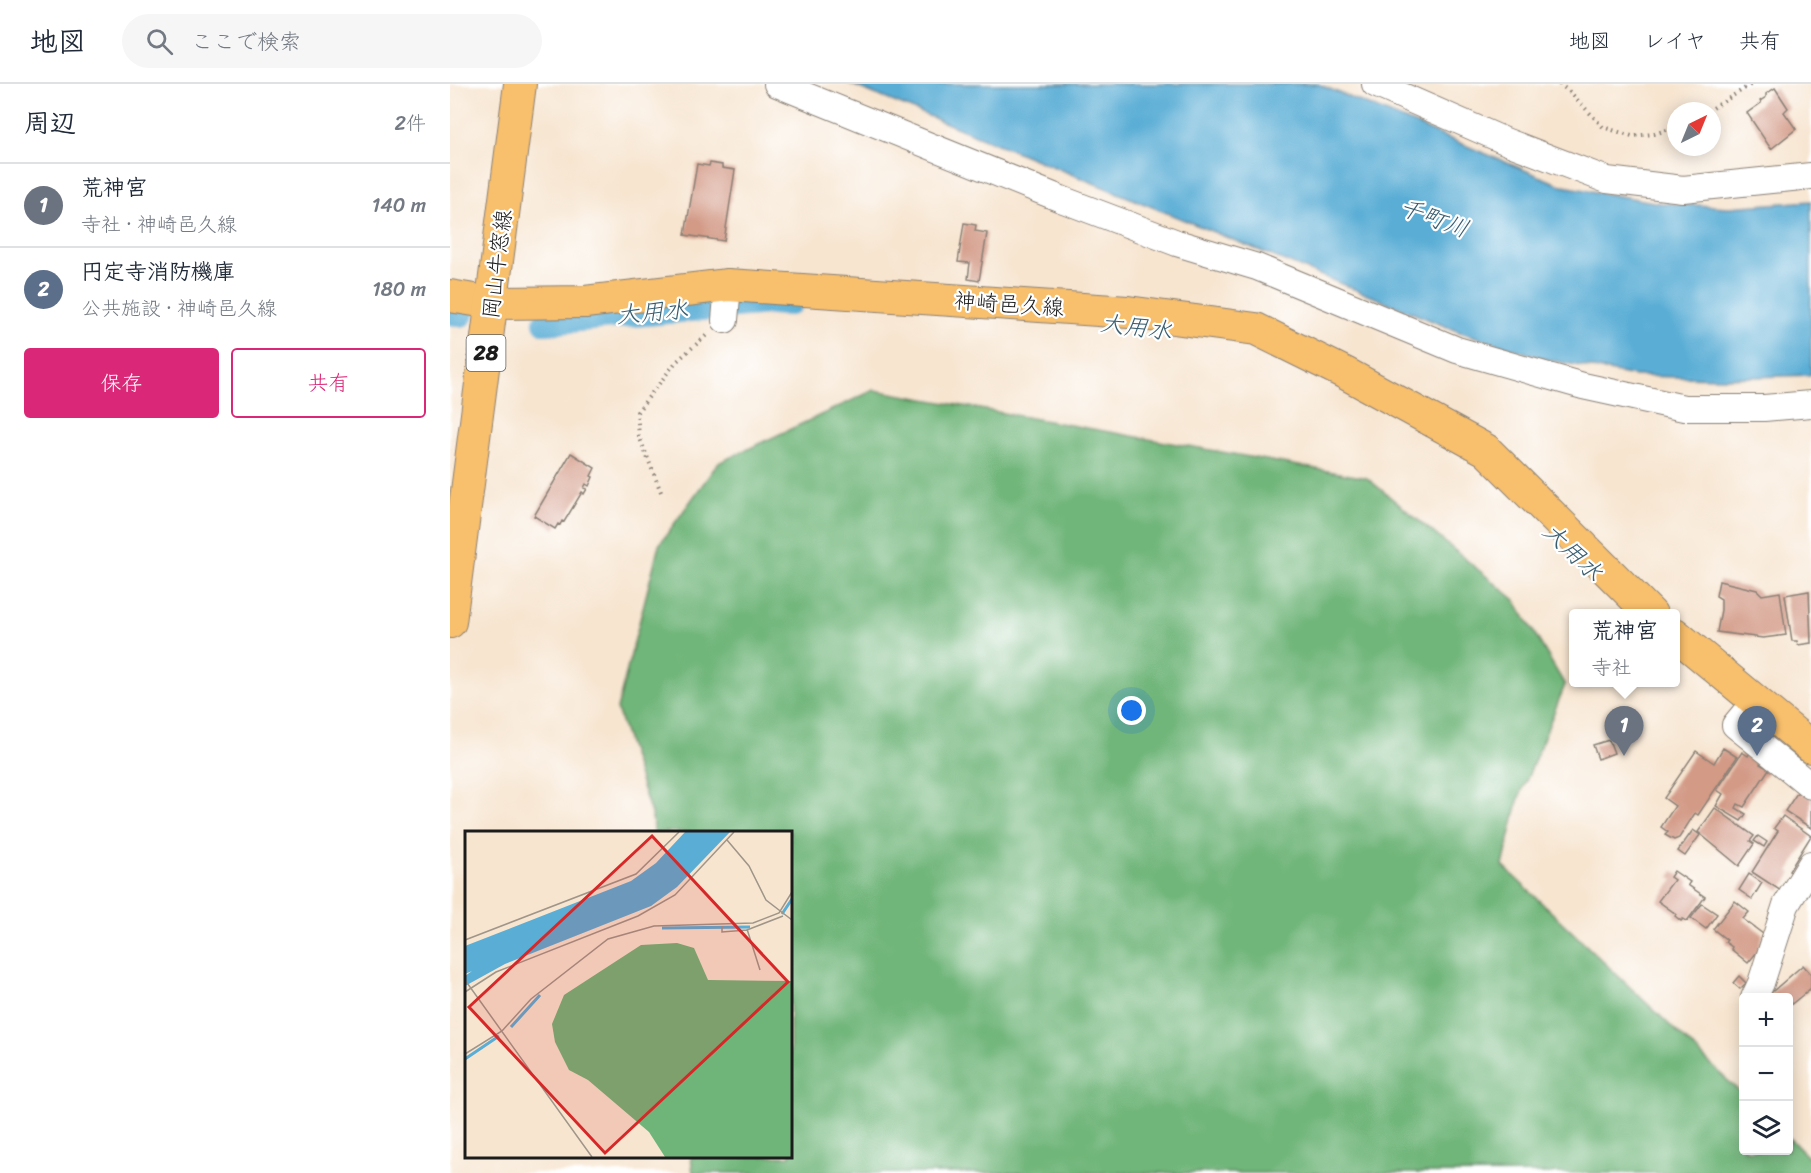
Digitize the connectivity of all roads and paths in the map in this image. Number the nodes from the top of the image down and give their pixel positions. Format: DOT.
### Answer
graph roads {
  1 [pos="520,84"];
  2 [pos="777,84"];
  3 [pos="1375,84"];
  4 [pos="1559,84"];
  5 [pos="1752,84"];
  6 [pos="1721,103"];
  7 [pos="1667,130"];
  8 [pos="1811,176"];
  9 [pos="728,285"];
  10 [pos="450,296"];
  11 [pos="492,303"];
  12 [pos="725,320"];
  13 [pos="1811,404"];
  14 [pos="661,492"];
  15 [pos="1646,609"];
  16 [pos="450,622"];
  17 [pos="1680,639"];
  18 [pos="1748,709"];
  19 [pos="1811,747"];
  20 [pos="1811,786"];
  21 [pos="1811,864"];
  22 [pos="1756,993"];
  1 -- 11 [label="main road, 岡山牛窓線 / 28"];
  2 -- 13 [label="street"];
  3 -- 8 [label="street"];
  4 -- 7 [label="path"];
  5 -- 6 [label="path"];
  9 -- 11 [label="main road, 神崎邑久線"];
  9 -- 12 [label="street"];
  9 -- 15 [label="main road, 神崎邑久線"];
  10 -- 11 [label="main road, 神崎邑久線"];
  11 -- 16 [label="main road, 岡山牛窓線 / 28"];
  12 -- 14 [label="path"];
  17 -- 18 [label="main road"];
  18 -- 19 [label="main road"];
  18 -- 20 [label="street"];
  21 -- 22 [label="street"];
}
